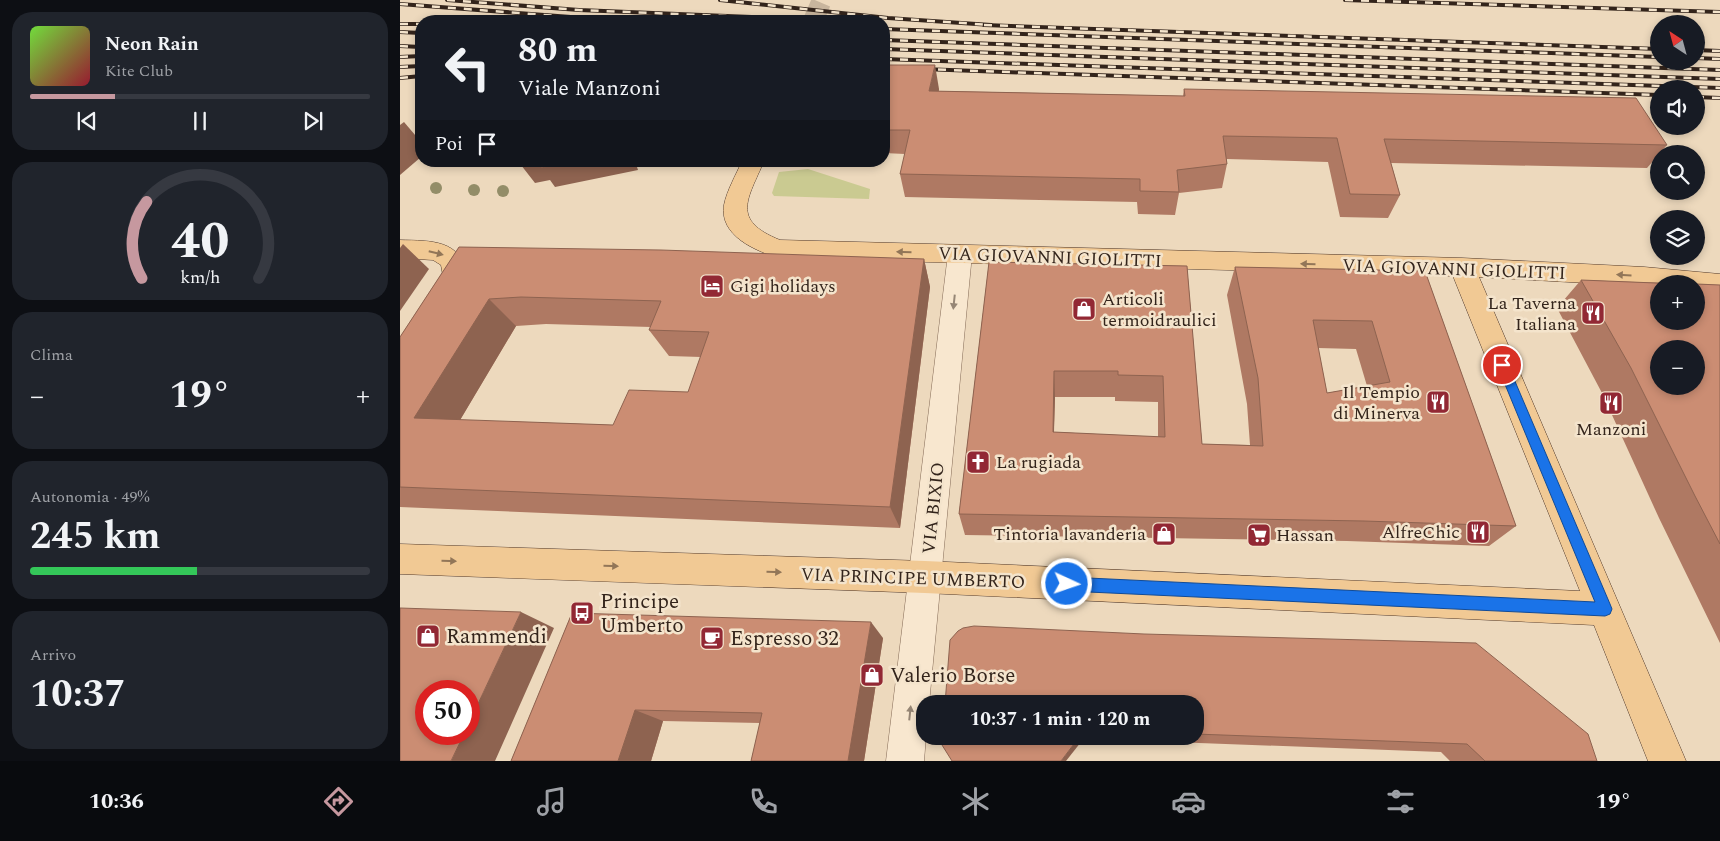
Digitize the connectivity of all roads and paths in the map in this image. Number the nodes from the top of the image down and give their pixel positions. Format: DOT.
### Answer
graph roads {
  1 [pos="751,167"];
  2 [pos="779,249"];
  3 [pos="400,250"];
  4 [pos="960,254"];
  5 [pos="745,256"];
  6 [pos="479,264"];
  7 [pos="1462,267"];
  8 [pos="456,277"];
  9 [pos="1720,283"];
  10 [pos="436,308"];
  11 [pos="400,559"];
  12 [pos="925,577"];
  13 [pos="1605,609"];
  14 [pos="905,761"];
  15 [pos="1667,761"];
  1 -- 2 [label="main road"];
  4 -- 2 [label="main road, VIA GIOVANNI GIOLITTI, one-way"];
  2 -- 5 [label="street, VIA GIOVANNI GIOLITTI"];
  3 -- 8 [label="main road, one-way"];
  7 -- 4 [label="main road, VIA GIOVANNI GIOLITTI, one-way"];
  4 -- 12 [label="street, VIA BIXIO, one-way"];
  6 -- 8 [label="street"];
  9 -- 7 [label="main road, VIA GIOVANNI GIOLITTI, one-way"];
  7 -- 13 [label="main road"];
  8 -- 10 [label="main road"];
  11 -- 12 [label="main road, VIA PRINCIPE UMBERTO, one-way"];
  12 -- 13 [label="main road, VIA PRINCIPE UMBERTO"];
  14 -- 12 [label="street, VIA BIXIO, one-way"];
  13 -- 15 [label="main road"];
}
